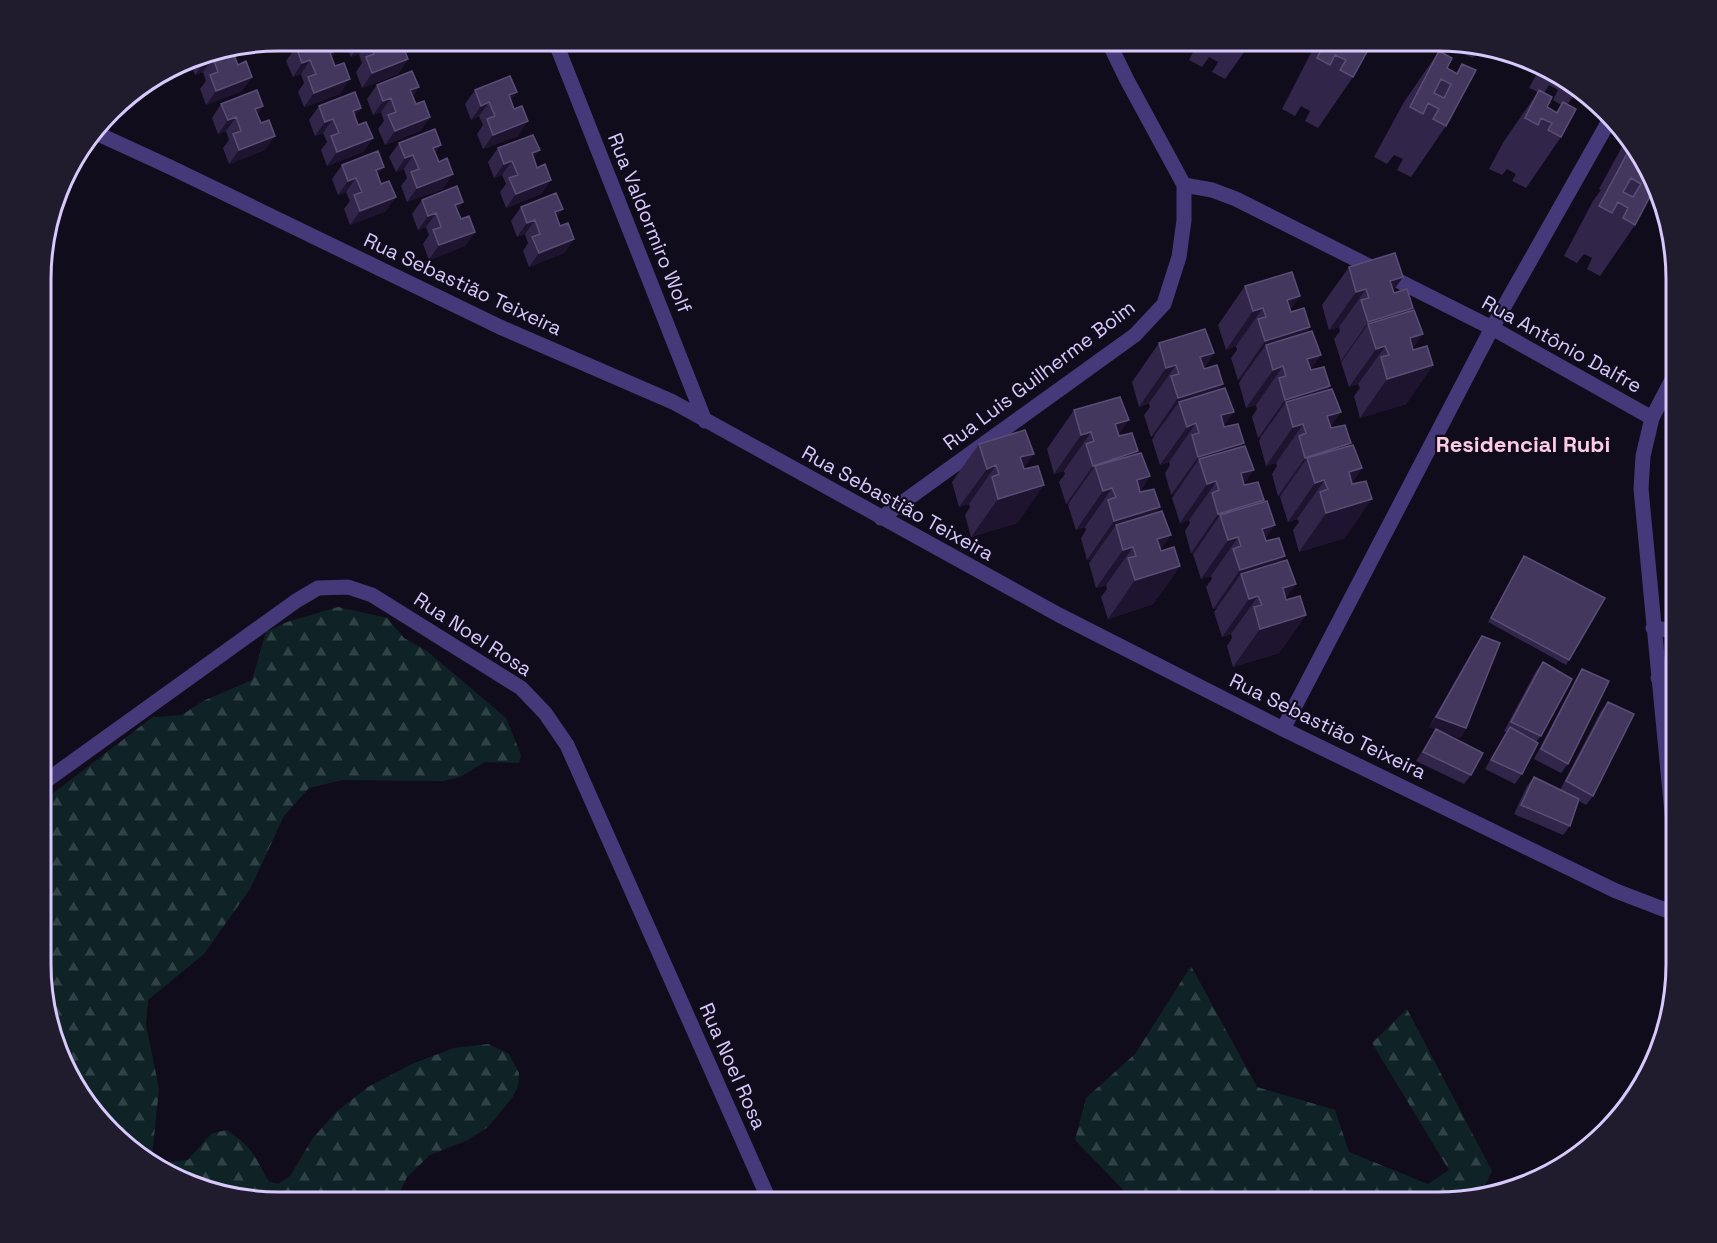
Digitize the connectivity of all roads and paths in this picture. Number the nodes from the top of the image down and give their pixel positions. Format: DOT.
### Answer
graph roads {
  1 [pos="559,51"];
  2 [pos="1113,51"];
  3 [pos="1606,126"];
  4 [pos="102,136"];
  5 [pos="1184,185"];
  6 [pos="1492,328"];
  7 [pos="1666,391"];
  8 [pos="1652,418"];
  9 [pos="705,421"];
  10 [pos="881,518"];
  11 [pos="1653,628"];
  12 [pos="1666,630"];
  13 [pos="1658,678"];
  14 [pos="1666,678"];
  15 [pos="1283,729"];
  16 [pos="1666,757"];
  17 [pos="51,777"];
  18 [pos="1666,910"];
  19 [pos="766,1192"];
  1 -- 9 [label="street, Rua Valdormiro Wolf"];
  2 -- 5 [label="street, Rua Luis Guilherme Boim"];
  3 -- 6 [label="street"];
  4 -- 9 [label="street, Rua Sebastião Teixeira"];
  5 -- 6 [label="street, Rua Antônio Dalfre"];
  5 -- 10 [label="street, Rua Luis Guilherme Boim"];
  6 -- 8 [label="street, Rua Antônio Dalfre"];
  6 -- 15 [label="street"];
  7 -- 8 [label="street"];
  8 -- 11 [label="street, Rua Antônio Dalfre"];
  9 -- 10 [label="street, Rua Sebastião Teixeira"];
  10 -- 15 [label="street, Rua Sebastião Teixeira"];
  11 -- 12 [label="street"];
  11 -- 13 [label="street, Rua Antônio Dalfre"];
  13 -- 14 [label="street"];
  13 -- 16 [label="street, Rua Antônio Dalfre"];
  15 -- 18 [label="street, Rua Sebastião Teixeira"];
  17 -- 19 [label="street, Rua Noel Rosa"];
}
